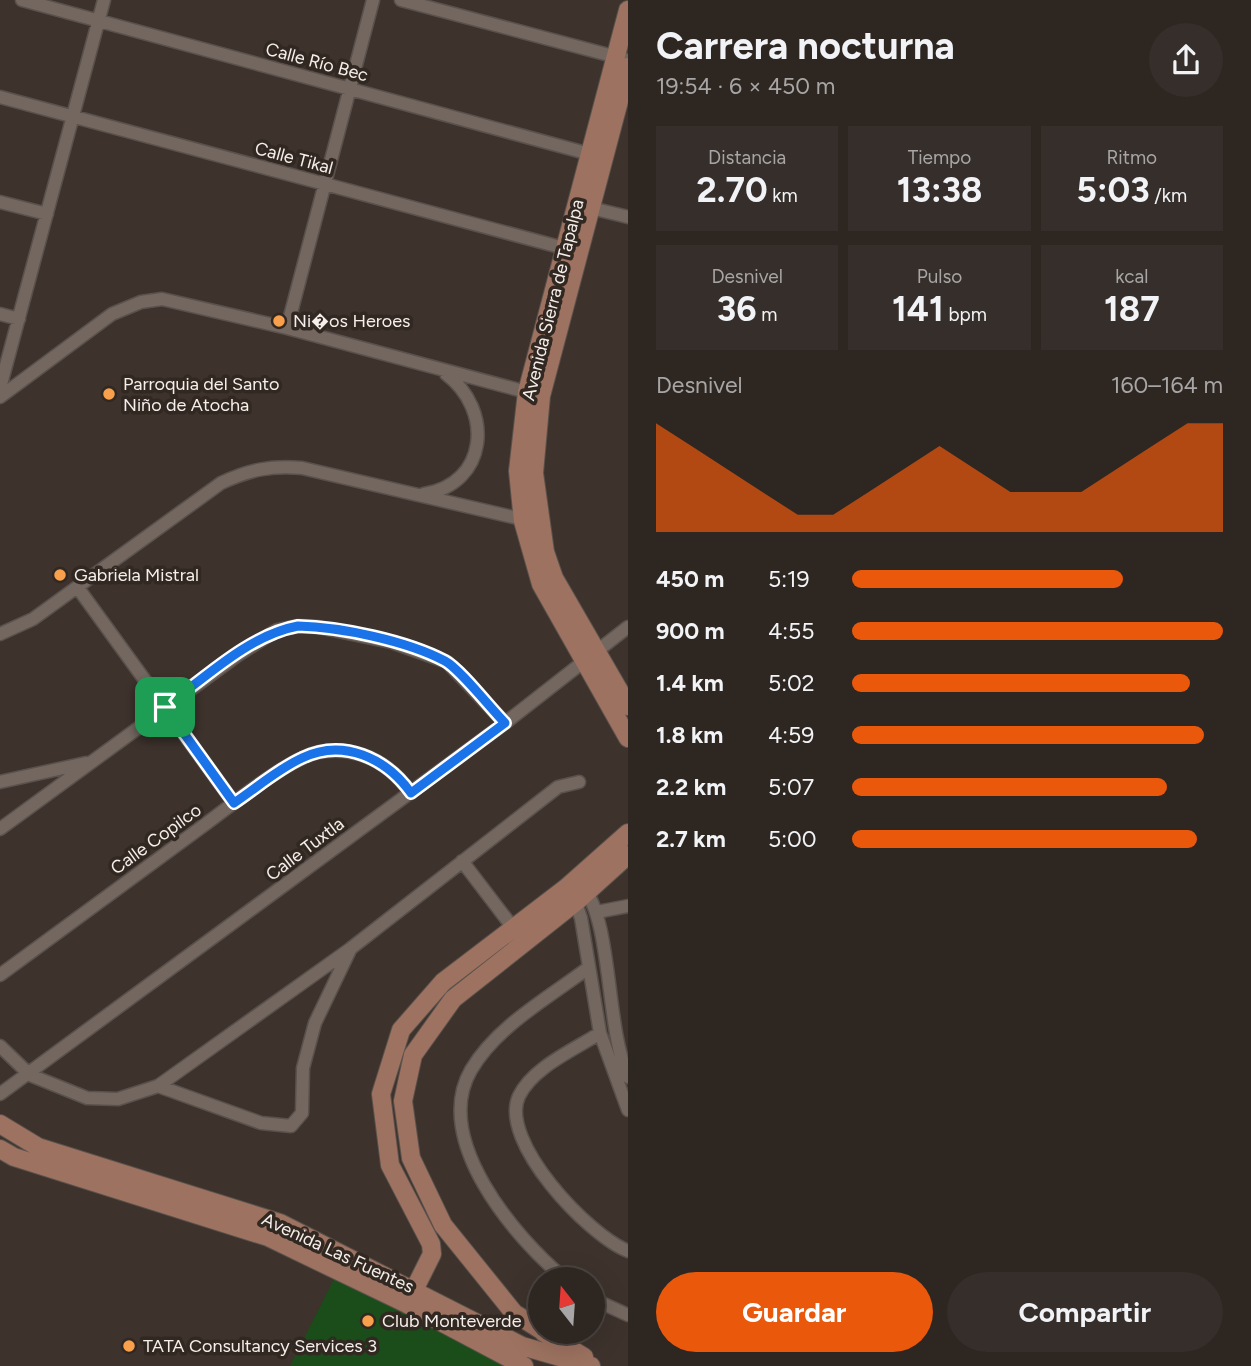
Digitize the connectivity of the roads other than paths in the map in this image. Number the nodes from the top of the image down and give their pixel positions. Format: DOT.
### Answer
graph roads {
  1 [pos="22,0"];
  2 [pos="104,0"];
  3 [pos="373,0"];
  4 [pos="401,0"];
  5 [pos="628,10"];
  6 [pos="98,21"];
  7 [pos="624,61"];
  8 [pos="350,89"];
  9 [pos="0,97"];
  10 [pos="73,117"];
  11 [pos="597,156"];
  12 [pos="325,184"];
  13 [pos="0,202"];
  14 [pos="591,208"];
  15 [pos="47,214"];
  16 [pos="628,217"];
  17 [pos="572,251"];
  18 [pos="0,314"];
  19 [pos="19,319"];
  20 [pos="287,328"];
  21 [pos="440,369"];
  22 [pos="0,388"];
  23 [pos="534,394"];
  24 [pos="0,397"];
  25 [pos="416,495"];
  26 [pos="531,521"];
  27 [pos="78,588"];
  28 [pos="628,627"];
  29 [pos="0,634"];
  30 [pos="590,657"];
  31 [pos="628,706"];
  32 [pos="165,707"];
  33 [pos="505,723"];
  34 [pos="628,738"];
  35 [pos="93,761"];
  36 [pos="0,782"];
  37 [pos="579,782"];
  38 [pos="411,793"];
  39 [pos="234,803"];
  40 [pos="0,829"];
  41 [pos="628,833"];
  42 [pos="628,855"];
  43 [pos="462,861"];
  44 [pos="577,890"];
  45 [pos="628,906"];
  46 [pos="597,912"];
  47 [pos="518,935"];
  48 [pos="350,949"];
  49 [pos="587,968"];
  50 [pos="0,975"];
  51 [pos="600,1033"];
  52 [pos="0,1046"];
  53 [pos="621,1071"];
  54 [pos="30,1075"];
  55 [pos="158,1086"];
  56 [pos="0,1094"];
  57 [pos="628,1110"];
  58 [pos="0,1125"];
  59 [pos="0,1149"];
  60 [pos="628,1251"];
  61 [pos="553,1267"];
  62 [pos="411,1296"];
  63 [pos="606,1305"];
  64 [pos="628,1315"];
  65 [pos="528,1322"];
  66 [pos="563,1344"];
  67 [pos="524,1366"];
  68 [pos="592,1366"];
  69 [pos="598,1366"];
  1 -- 6 [label="street, Calle Río Bec"];
  2 -- 6 [label="street"];
  3 -- 8 [label="street"];
  4 -- 7 [label="street"];
  5 -- 7 [label="street, Avenida Sierra de Tapalpa"];
  6 -- 8 [label="street, Calle Río Bec"];
  6 -- 10 [label="street"];
  7 -- 11 [label="street, Avenida Sierra de Tapalpa"];
  8 -- 11 [label="street, Calle Río Bec"];
  8 -- 12 [label="street"];
  9 -- 10 [label="street, Calle Tikal"];
  10 -- 12 [label="street, Calle Tikal"];
  10 -- 15 [label="street"];
  11 -- 14 [label="street, Avenida Sierra de Tapalpa"];
  11 -- 17 [label="street, Avenida Sierra de Tapalpa"];
  12 -- 17 [label="street, Calle Tikal"];
  12 -- 20 [label="street"];
  13 -- 15 [label="street"];
  14 -- 16 [label="street"];
  14 -- 17 [label="street, Avenida Sierra de Tapalpa"];
  15 -- 19 [label="street"];
  17 -- 23 [label="street, Avenida Sierra de Tapalpa"];
  18 -- 19 [label="street"];
  19 -- 22 [label="street"];
  20 -- 21 [label="street"];
  20 -- 24 [label="street"];
  21 -- 23 [label="street"];
  21 -- 25 [label="street"];
  23 -- 26 [label="street, Avenida Sierra de Tapalpa"];
  25 -- 26 [label="street"];
  25 -- 27 [label="street"];
  26 -- 30 [label="street, Avenida Sierra de Tapalpa"];
  27 -- 29 [label="street"];
  27 -- 32 [label="street"];
  28 -- 30 [label="street, Calle Tuxtla"];
  30 -- 31 [label="street, Avenida Sierra de Tapalpa"];
  30 -- 33 [label="street, Calle Tuxtla"];
  30 -- 34 [label="street, Avenida Sierra de Tapalpa"];
  32 -- 33 [label="street"];
  32 -- 35 [label="street"];
  32 -- 39 [label="street"];
  33 -- 38 [label="street, Calle Tuxtla"];
  35 -- 36 [label="street"];
  35 -- 40 [label="street"];
  37 -- 43 [label="street"];
  38 -- 39 [label="street, Calle Copilco"];
  38 -- 54 [label="street, Calle Tuxtla"];
  39 -- 50 [label="street, Calle Copilco"];
  41 -- 44 [label="street"];
  42 -- 44 [label="street"];
  43 -- 47 [label="street"];
  43 -- 48 [label="street"];
  44 -- 46 [label="street"];
  44 -- 47 [label="street"];
  44 -- 49 [label="street"];
  45 -- 46 [label="street"];
  46 -- 53 [label="street"];
  47 -- 62 [label="street"];
  47 -- 65 [label="street"];
  48 -- 55 [label="street"];
  48 -- 55 [label="street"];
  49 -- 51 [label="street"];
  49 -- 61 [label="street"];
  51 -- 53 [label="street"];
  51 -- 60 [label="street"];
  52 -- 54 [label="street"];
  53 -- 57 [label="street"];
  54 -- 55 [label="street"];
  54 -- 56 [label="street, Calle Tuxtla"];
  58 -- 62 [label="street, Avenida Las Fuentes"];
  59 -- 62 [label="street, Avenida Las Fuentes"];
  62 -- 67 [label="street, Avenida Las Fuentes"];
  62 -- 68 [label="street, Avenida Las Fuentes"];
  63 -- 64 [label="street"];
  66 -- 69 [label="street"];
}
